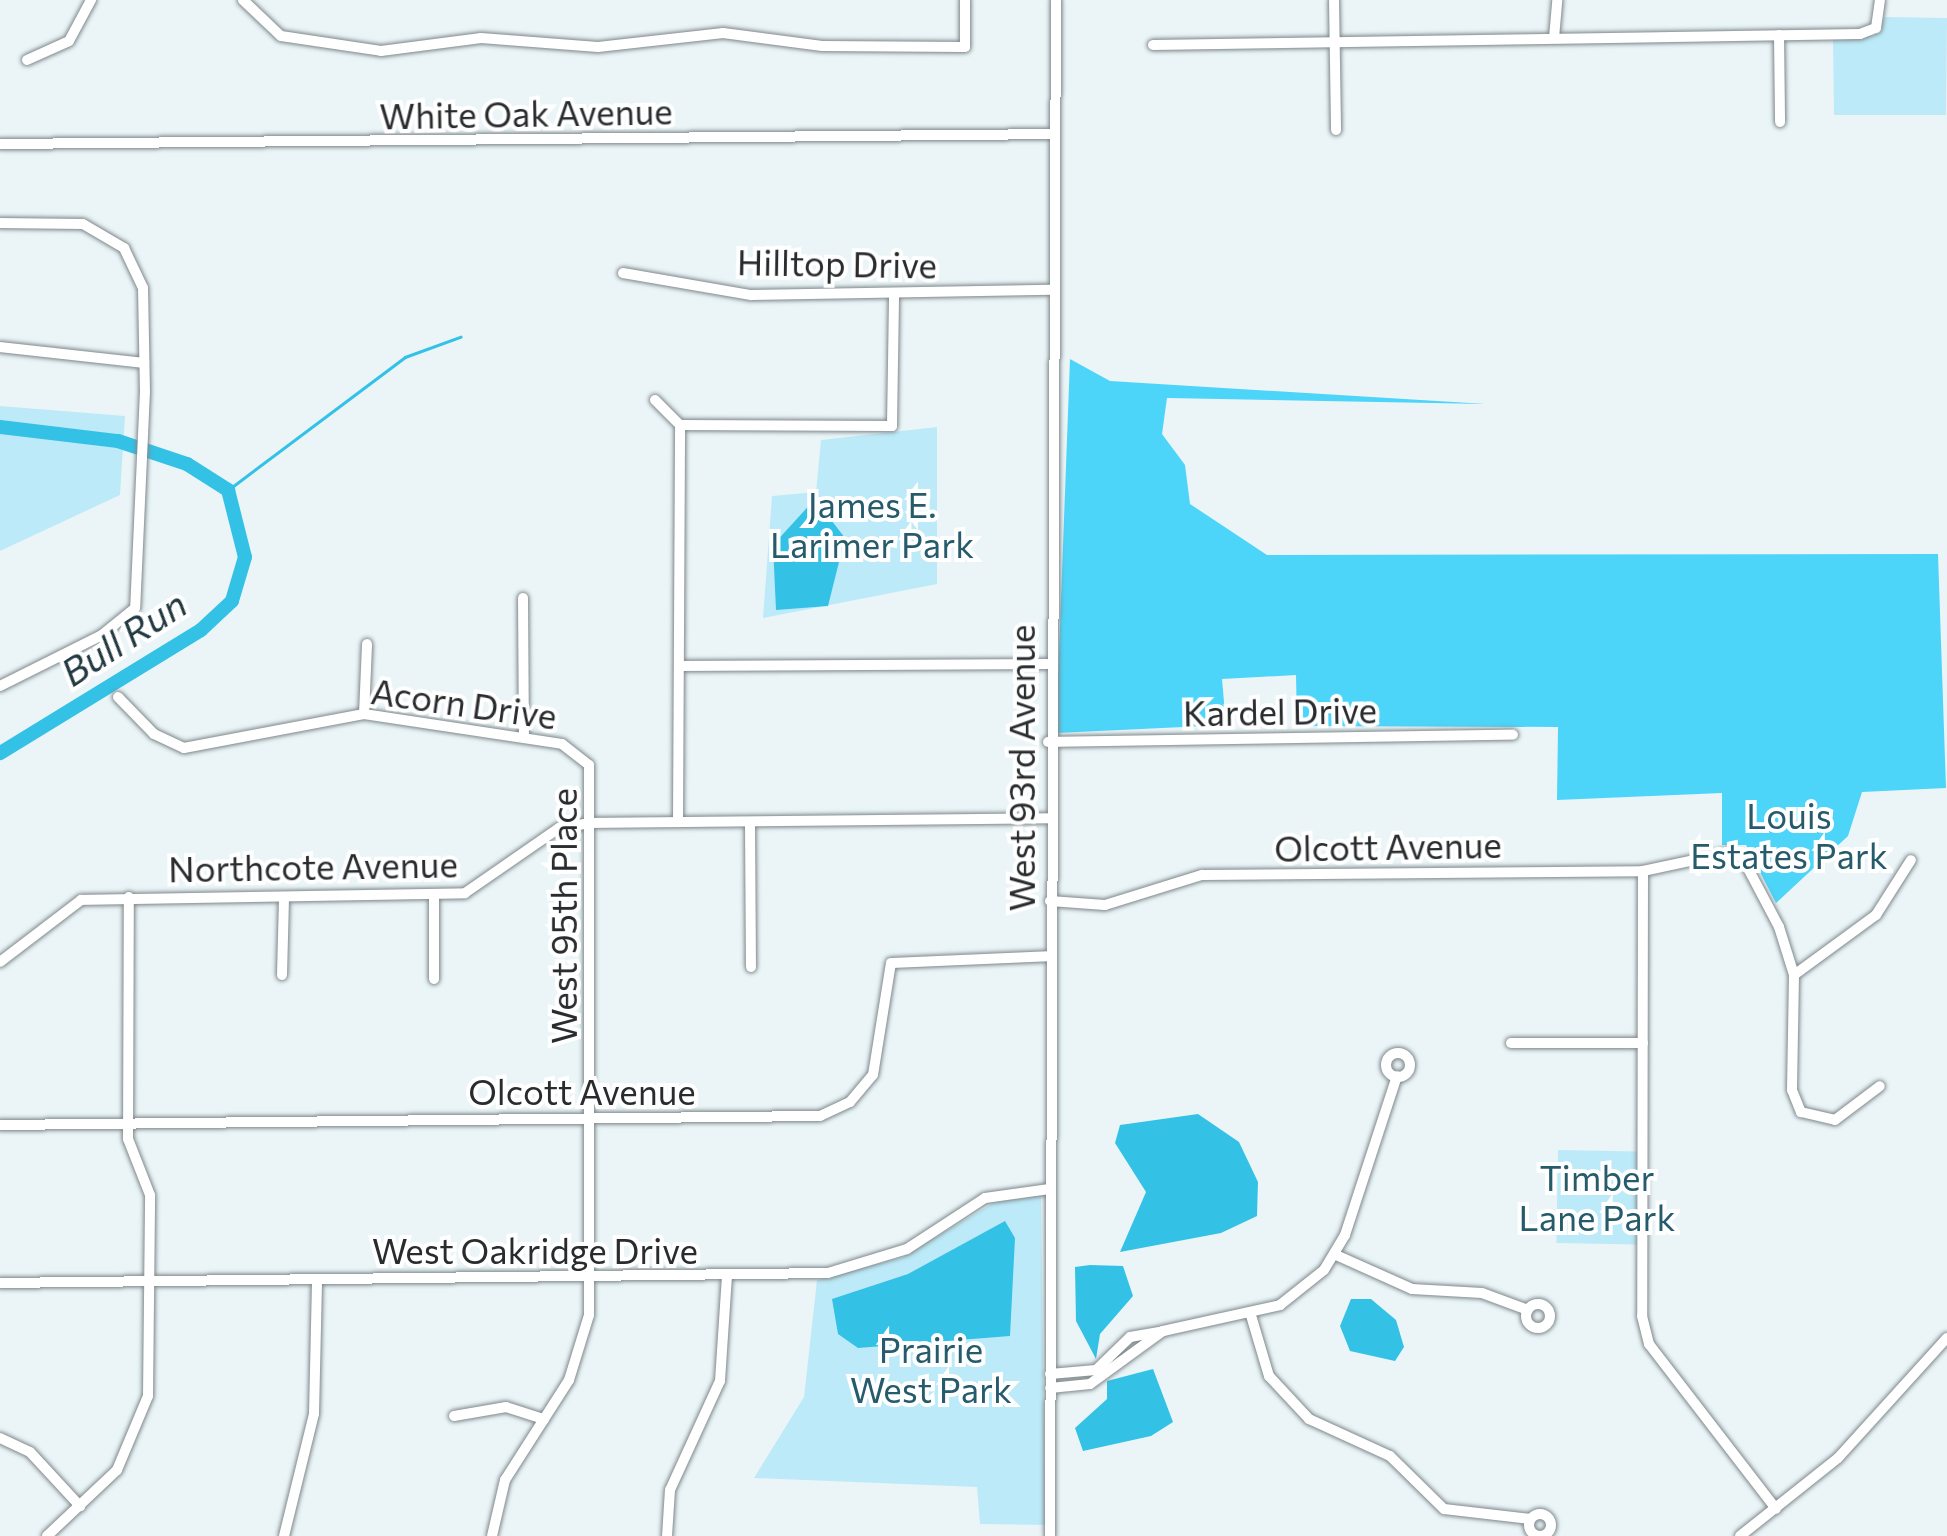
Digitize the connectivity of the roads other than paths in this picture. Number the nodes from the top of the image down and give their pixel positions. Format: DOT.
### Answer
graph roads {
  1 [pos="91,0"];
  2 [pos="243,0"];
  3 [pos="965,0"];
  4 [pos="1056,0"];
  5 [pos="1334,0"];
  6 [pos="1557,0"];
  7 [pos="1880,0"];
  8 [pos="1779,35"];
  9 [pos="1554,38"];
  10 [pos="1335,43"];
  11 [pos="1154,44"];
  12 [pos="27,60"];
  13 [pos="1780,122"];
  14 [pos="1336,130"];
  15 [pos="1053,134"];
  16 [pos="0,144"];
  17 [pos="0,222"];
  18 [pos="623,272"];
  19 [pos="1052,290"];
  20 [pos="894,294"];
  21 [pos="0,347"];
  22 [pos="144,363"];
  23 [pos="655,400"];
  24 [pos="680,426"];
  25 [pos="524,598"];
  26 [pos="367,644"];
  27 [pos="1047,664"];
  28 [pos="680,666"];
  29 [pos="0,686"];
  30 [pos="118,697"];
  31 [pos="364,714"];
  32 [pos="1513,735"];
  33 [pos="524,738"];
  34 [pos="1048,742"];
  35 [pos="582,755"];
  36 [pos="1048,818"];
  37 [pos="678,821"];
  38 [pos="591,823"];
  39 [pos="750,825"];
  40 [pos="1911,860"];
  41 [pos="1643,871"];
  42 [pos="128,897"];
  43 [pos="434,897"];
  44 [pos="284,898"];
  45 [pos="1050,901"];
  46 [pos="1049,956"];
  47 [pos="0,962"];
  48 [pos="751,967"];
  49 [pos="282,975"];
  50 [pos="1794,975"];
  51 [pos="434,979"];
  52 [pos="1510,1043"];
  53 [pos="1643,1043"];
  54 [pos="1397,1076"];
  55 [pos="1880,1086"];
  56 [pos="590,1118"];
  57 [pos="128,1124"];
  58 [pos="0,1125"];
  59 [pos="1049,1188"];
  60 [pos="1336,1255"];
  61 [pos="727,1276"];
  62 [pos="590,1277"];
  63 [pos="317,1280"];
  64 [pos="150,1282"];
  65 [pos="0,1283"];
  66 [pos="1528,1310"];
  67 [pos="1250,1312"];
  68 [pos="1164,1330"];
  69 [pos="1947,1338"];
  70 [pos="1121,1344"];
  71 [pos="1134,1359"];
  72 [pos="1104,1370"];
  73 [pos="1050,1374"];
  74 [pos="1050,1388"];
  75 [pos="454,1416"];
  76 [pos="544,1419"];
  77 [pos="0,1438"];
  78 [pos="80,1506"];
  79 [pos="1776,1509"];
  80 [pos="1530,1519"];
  81 [pos="47,1536"];
  82 [pos="284,1536"];
  83 [pos="492,1536"];
  84 [pos="667,1536"];
  85 [pos="1050,1536"];
  86 [pos="1740,1536"];
  1 -- 12 [label="street"];
  2 -- 3 [label="street"];
  4 -- 15 [label="street, West 93rd Avenue"];
  5 -- 10 [label="street"];
  6 -- 9 [label="street"];
  7 -- 8 [label="street"];
  8 -- 9 [label="street"];
  8 -- 13 [label="street"];
  9 -- 10 [label="street"];
  10 -- 11 [label="street"];
  10 -- 14 [label="street"];
  15 -- 16 [label="street, White Oak Avenue"];
  15 -- 19 [label="street, West 93rd Avenue"];
  17 -- 22 [label="street"];
  18 -- 20 [label="street, Hilltop Drive"];
  19 -- 20 [label="street, Hilltop Drive"];
  19 -- 27 [label="street, West 93rd Avenue"];
  20 -- 24 [label="street"];
  21 -- 22 [label="street"];
  22 -- 29 [label="street"];
  23 -- 24 [label="street"];
  24 -- 28 [label="street"];
  25 -- 33 [label="street"];
  26 -- 31 [label="street"];
  27 -- 28 [label="street"];
  27 -- 34 [label="street, West 93rd Avenue"];
  28 -- 37 [label="street"];
  30 -- 31 [label="street, Acorn Drive"];
  31 -- 33 [label="street, Acorn Drive"];
  32 -- 34 [label="street, Kardel Drive"];
  33 -- 35 [label="street, Acorn Drive"];
  34 -- 36 [label="street, West 93rd Avenue"];
  35 -- 38 [label="street, West 95th Place"];
  36 -- 39 [label="street, Northcote Avenue"];
  36 -- 45 [label="street, West 93rd Avenue"];
  37 -- 38 [label="street, Northcote Avenue"];
  37 -- 39 [label="street, Northcote Avenue"];
  38 -- 43 [label="street, Northcote Avenue"];
  38 -- 56 [label="street, West 95th Place"];
  39 -- 48 [label="street"];
  40 -- 50 [label="street"];
  41 -- 45 [label="street, Olcott Avenue"];
  41 -- 50 [label="street, Olcott Avenue"];
  41 -- 53 [label="street"];
  42 -- 44 [label="street, Northcote Avenue"];
  42 -- 47 [label="street, Northcote Avenue"];
  42 -- 57 [label="street"];
  43 -- 44 [label="street, Northcote Avenue"];
  43 -- 51 [label="street"];
  44 -- 49 [label="street"];
  45 -- 46 [label="street, West 93rd Avenue"];
  46 -- 56 [label="street, Olcott Avenue"];
  46 -- 59 [label="street, West 93rd Avenue"];
  50 -- 55 [label="street"];
  52 -- 53 [label="street"];
  53 -- 79 [label="street"];
  54 -- 60 [label="street"];
  56 -- 57 [label="street, Olcott Avenue"];
  56 -- 62 [label="street, West 95th Place"];
  57 -- 58 [label="street, Olcott Avenue"];
  57 -- 64 [label="street"];
  59 -- 61 [label="street, West Oakridge Drive"];
  59 -- 73 [label="street, West 93rd Avenue"];
  60 -- 66 [label="street"];
  60 -- 67 [label="street"];
  61 -- 62 [label="street, West Oakridge Drive"];
  61 -- 84 [label="street"];
  62 -- 63 [label="street, West Oakridge Drive"];
  62 -- 76 [label="street, West 95th Place"];
  63 -- 64 [label="street, West Oakridge Drive"];
  63 -- 82 [label="street"];
  64 -- 65 [label="street, West Oakridge Drive"];
  64 -- 78 [label="street"];
  67 -- 68 [label="street"];
  67 -- 80 [label="street"];
  68 -- 70 [label="street"];
  68 -- 71 [label="street"];
  69 -- 79 [label="street"];
  70 -- 71 [label="street"];
  70 -- 72 [label="street"];
  71 -- 72 [label="street"];
  72 -- 73 [label="street"];
  72 -- 74 [label="street"];
  73 -- 74 [label="street, West 93rd Avenue"];
  74 -- 85 [label="street, West 93rd Avenue"];
  75 -- 76 [label="street"];
  76 -- 83 [label="street, West 95th Place"];
  77 -- 78 [label="street"];
  78 -- 81 [label="street"];
  79 -- 86 [label="street"];
}
